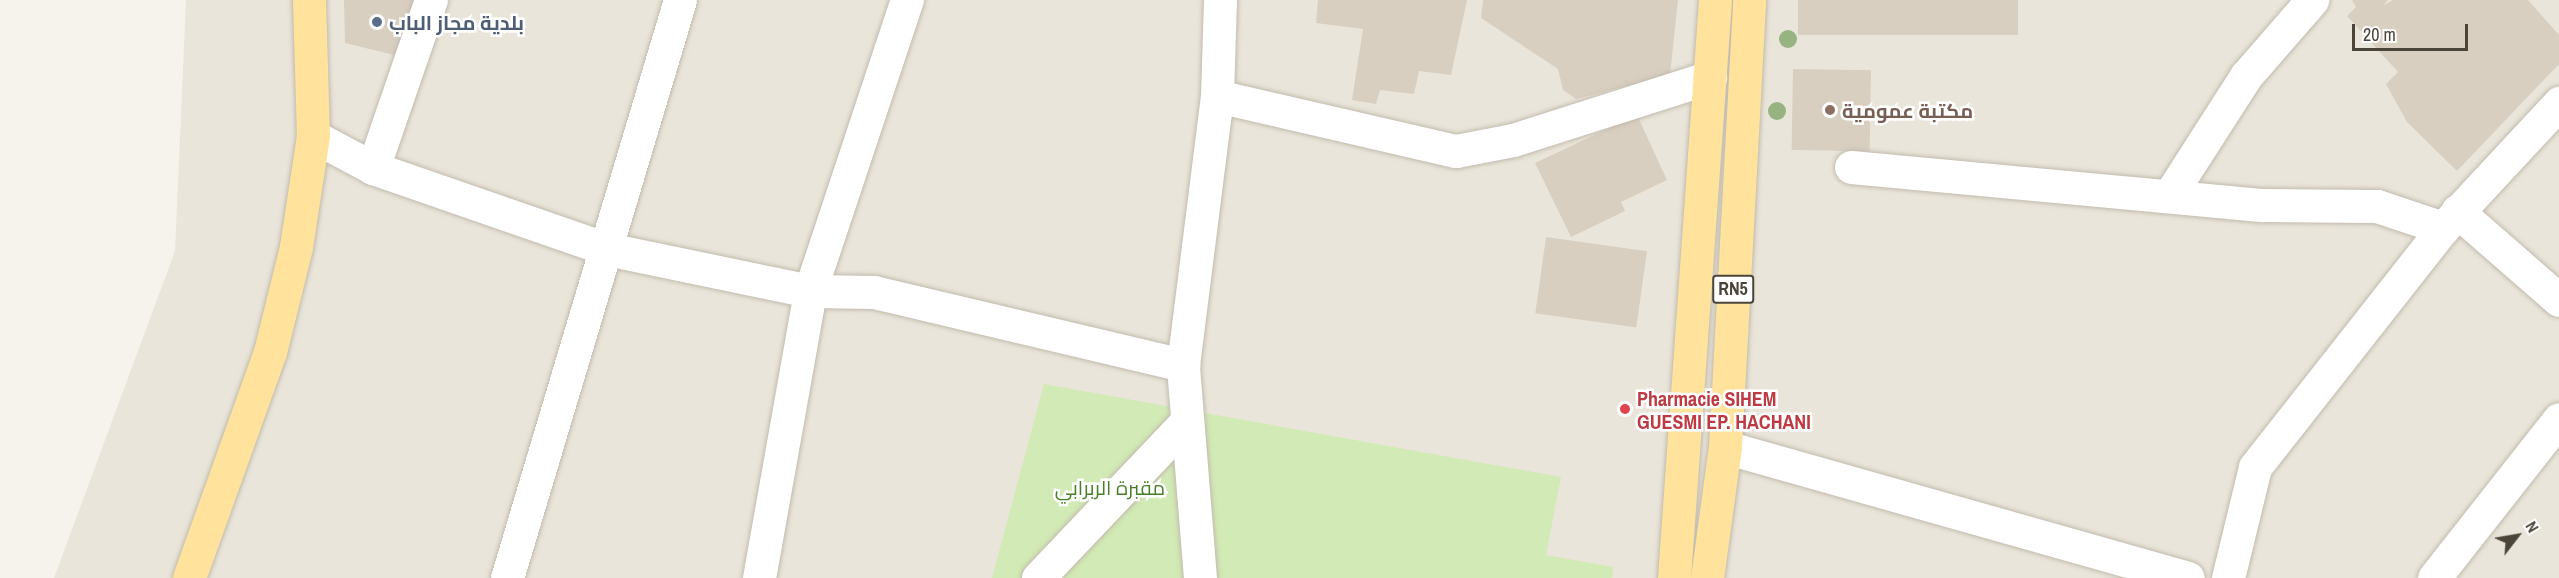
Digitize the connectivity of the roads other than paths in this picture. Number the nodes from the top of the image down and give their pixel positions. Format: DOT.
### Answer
graph roads {
  1 [pos="309,0"];
  2 [pos="431,0"];
  3 [pos="680,0"];
  4 [pos="907,0"];
  5 [pos="1220,0"];
  6 [pos="1715,0"];
  7 [pos="1749,0"];
  8 [pos="2312,0"];
  9 [pos="1710,77"];
  10 [pos="1217,96"];
  11 [pos="2559,103"];
  12 [pos="313,136"];
  13 [pos="1851,167"];
  14 [pos="373,168"];
  15 [pos="2169,196"];
  16 [pos="2450,220"];
  17 [pos="606,249"];
  18 [pos="810,291"];
  19 [pos="2559,300"];
  20 [pos="1183,365"];
  21 [pos="2559,419"];
  22 [pos="1187,421"];
  23 [pos="1725,447"];
  24 [pos="189,578"];
  25 [pos="507,578"];
  26 [pos="759,578"];
  27 [pos="1038,578"];
  28 [pos="1200,578"];
  29 [pos="1674,578"];
  30 [pos="1707,578"];
  31 [pos="2188,578"];
  32 [pos="2228,578"];
  33 [pos="2434,578"];
  1 -- 12 [label="main road"];
  2 -- 14 [label="street"];
  3 -- 17 [label="street"];
  4 -- 18 [label="street"];
  5 -- 10 [label="street"];
  6 -- 9 [label="main road, RN5"];
  7 -- 23 [label="main road, RN5"];
  8 -- 15 [label="street"];
  9 -- 10 [label="street"];
  9 -- 29 [label="main road, RN5"];
  10 -- 20 [label="street"];
  11 -- 16 [label="street"];
  12 -- 14 [label="street"];
  12 -- 24 [label="main road"];
  13 -- 15 [label="street"];
  14 -- 17 [label="street"];
  15 -- 16 [label="street"];
  16 -- 19 [label="street"];
  16 -- 32 [label="street"];
  17 -- 18 [label="street"];
  17 -- 25 [label="street"];
  18 -- 20 [label="street"];
  18 -- 26 [label="street"];
  20 -- 22 [label="street"];
  21 -- 33 [label="street"];
  22 -- 27 [label="street"];
  22 -- 28 [label="street"];
  23 -- 30 [label="main road, RN5"];
  23 -- 31 [label="street"];
}
